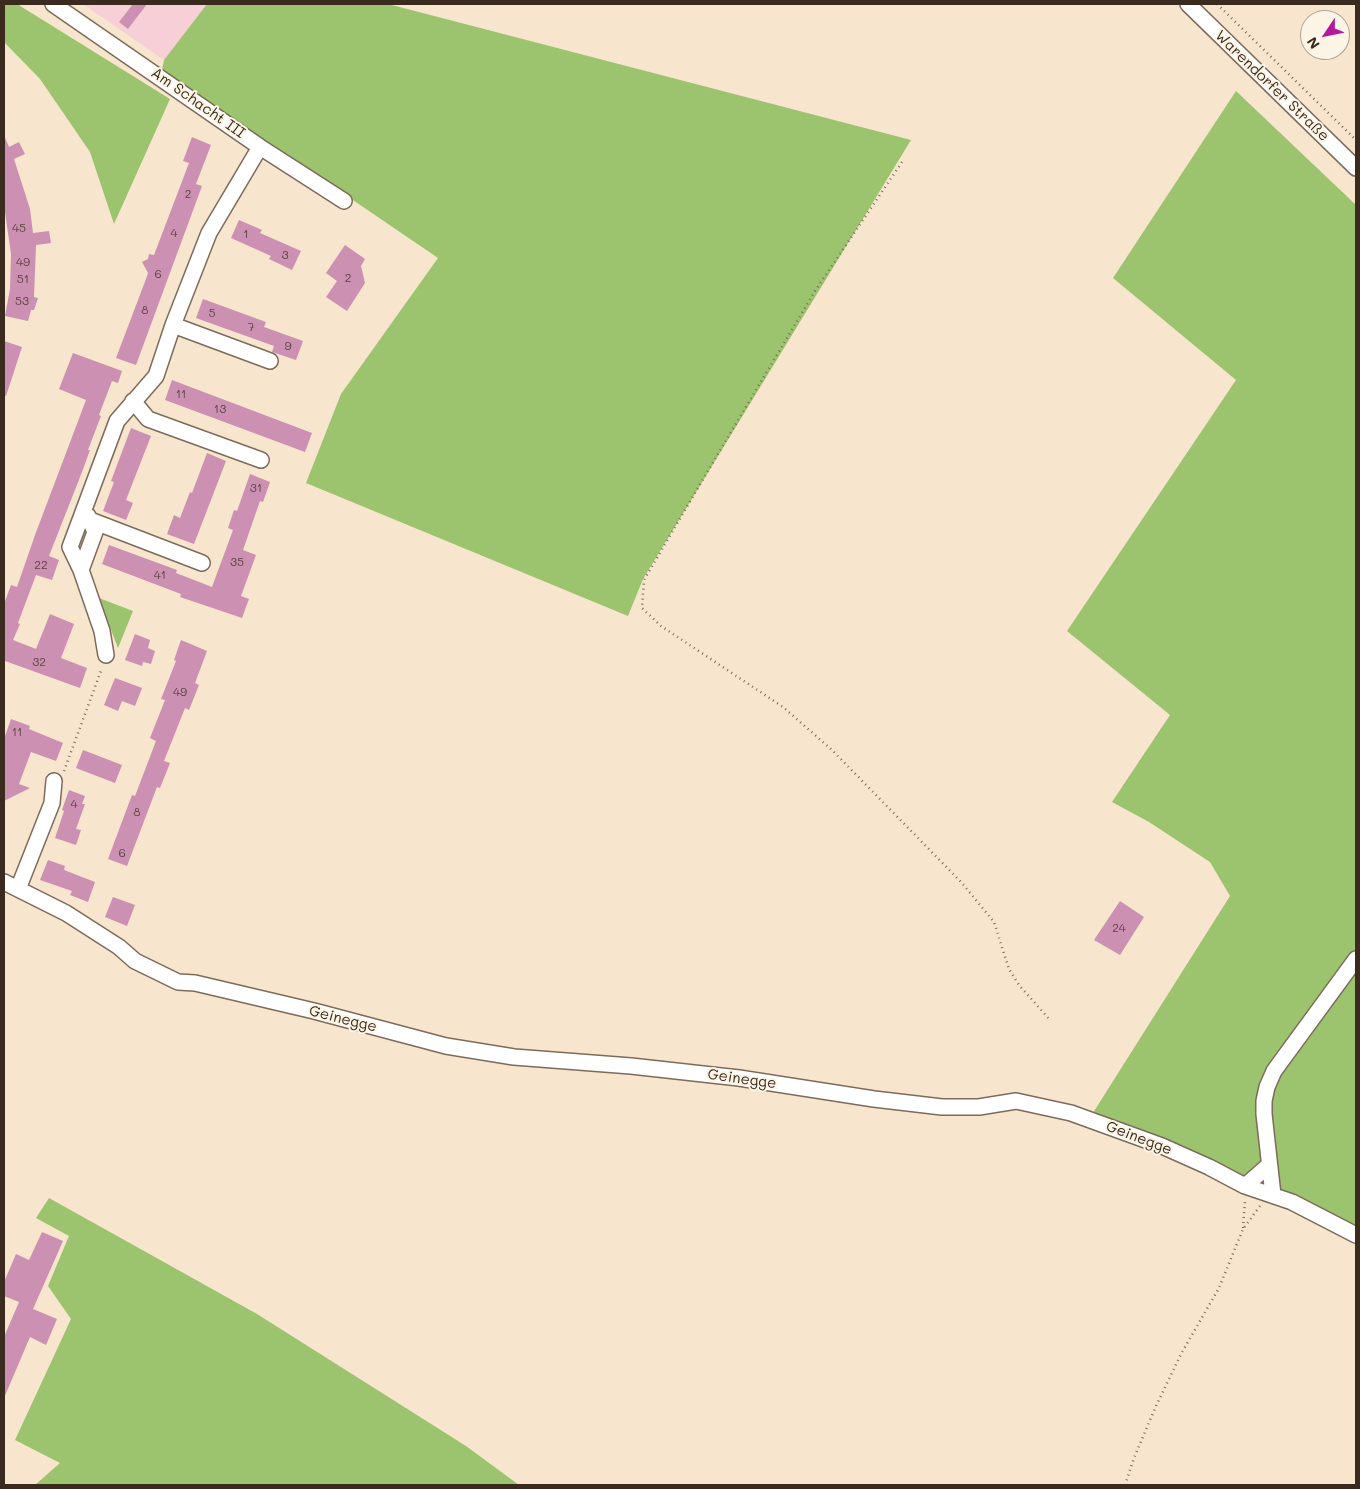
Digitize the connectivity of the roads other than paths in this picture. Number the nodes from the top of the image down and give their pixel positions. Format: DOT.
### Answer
graph roads {
  1 [pos="54,4"];
  2 [pos="1188,4"];
  3 [pos="260,146"];
  4 [pos="1356,168"];
  5 [pos="344,201"];
  6 [pos="173,325"];
  7 [pos="270,362"];
  8 [pos="133,401"];
  9 [pos="261,460"];
  10 [pos="87,515"];
  11 [pos="202,563"];
  12 [pos="106,655"];
  13 [pos="59,776"];
  14 [pos="4,882"];
  15 [pos="18,889"];
  16 [pos="1356,958"];
  17 [pos="1269,1165"];
  18 [pos="1245,1186"];
  19 [pos="1273,1195"];
  20 [pos="1356,1235"];
  1 -- 3 [label="street, Am Schacht III"];
  2 -- 4 [label="street, Warendorfer Straße"];
  3 -- 5 [label="street, Am Schacht III"];
  3 -- 6 [label="street"];
  6 -- 7 [label="street"];
  6 -- 8 [label="street"];
  8 -- 9 [label="street"];
  8 -- 10 [label="street"];
  10 -- 11 [label="street"];
  10 -- 12 [label="street"];
  13 -- 15 [label="street"];
  14 -- 15 [label="street, Geinegge"];
  15 -- 18 [label="street, Geinegge"];
  16 -- 17 [label="street"];
  17 -- 18 [label="street"];
  17 -- 19 [label="street"];
  18 -- 19 [label="street, Geinegge"];
  19 -- 20 [label="street, Geinegge"];
}
